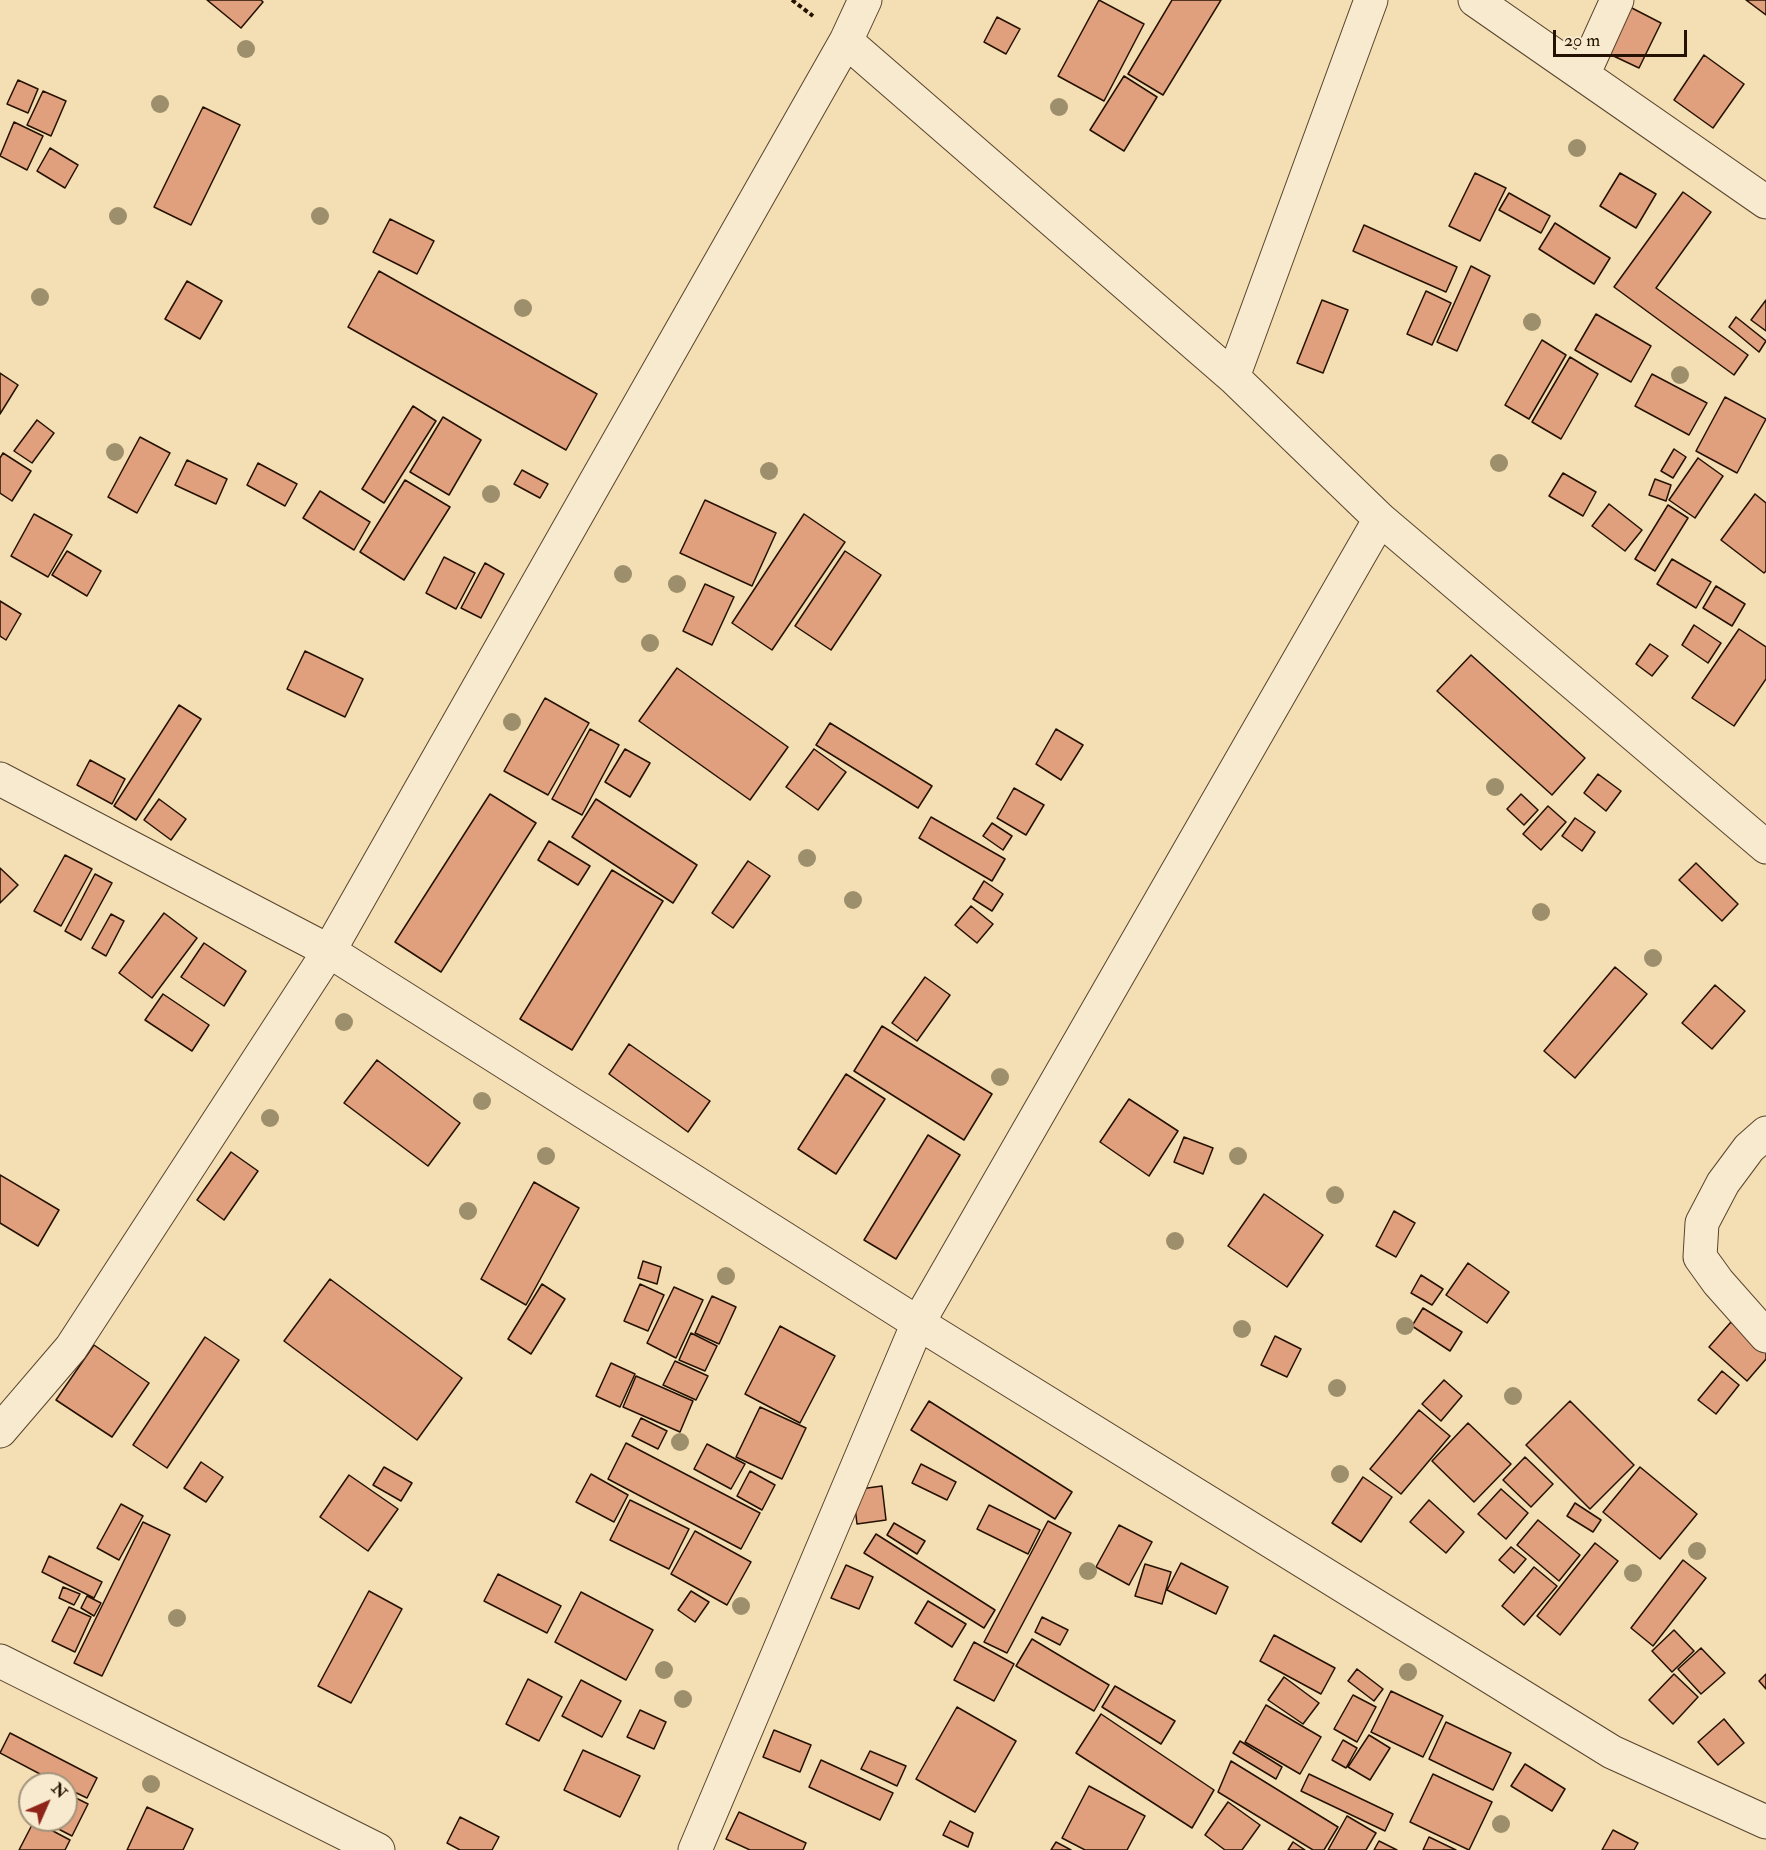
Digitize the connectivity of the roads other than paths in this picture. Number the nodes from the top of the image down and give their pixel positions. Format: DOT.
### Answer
graph roads {
  1 [pos="865,0"];
  2 [pos="1371,0"];
  3 [pos="1475,0"];
  4 [pos="1617,0"];
  5 [pos="846,41"];
  6 [pos="1583,75"];
  7 [pos="1766,202"];
  8 [pos="1233,377"];
  9 [pos="1380,519"];
  10 [pos="0,779"];
  11 [pos="1766,847"];
  12 [pos="328,951"];
  13 [pos="1766,1133"];
  14 [pos="918,1323"];
  15 [pos="1766,1336"];
  16 [pos="0,1431"];
  17 [pos="0,1661"];
  18 [pos="1766,1822"];
  19 [pos="378,1850"];
  20 [pos="694,1850"];
  1 -- 5 [label="street"];
  2 -- 8 [label="street"];
  3 -- 6 [label="street"];
  4 -- 6 [label="street"];
  5 -- 8 [label="street"];
  5 -- 12 [label="street"];
  6 -- 7 [label="street"];
  8 -- 9 [label="street"];
  9 -- 11 [label="street"];
  9 -- 14 [label="street"];
  10 -- 12 [label="street"];
  12 -- 14 [label="street"];
  12 -- 16 [label="street"];
  13 -- 15 [label="street"];
  14 -- 18 [label="street"];
  14 -- 20 [label="street"];
  17 -- 19 [label="street"];
}
